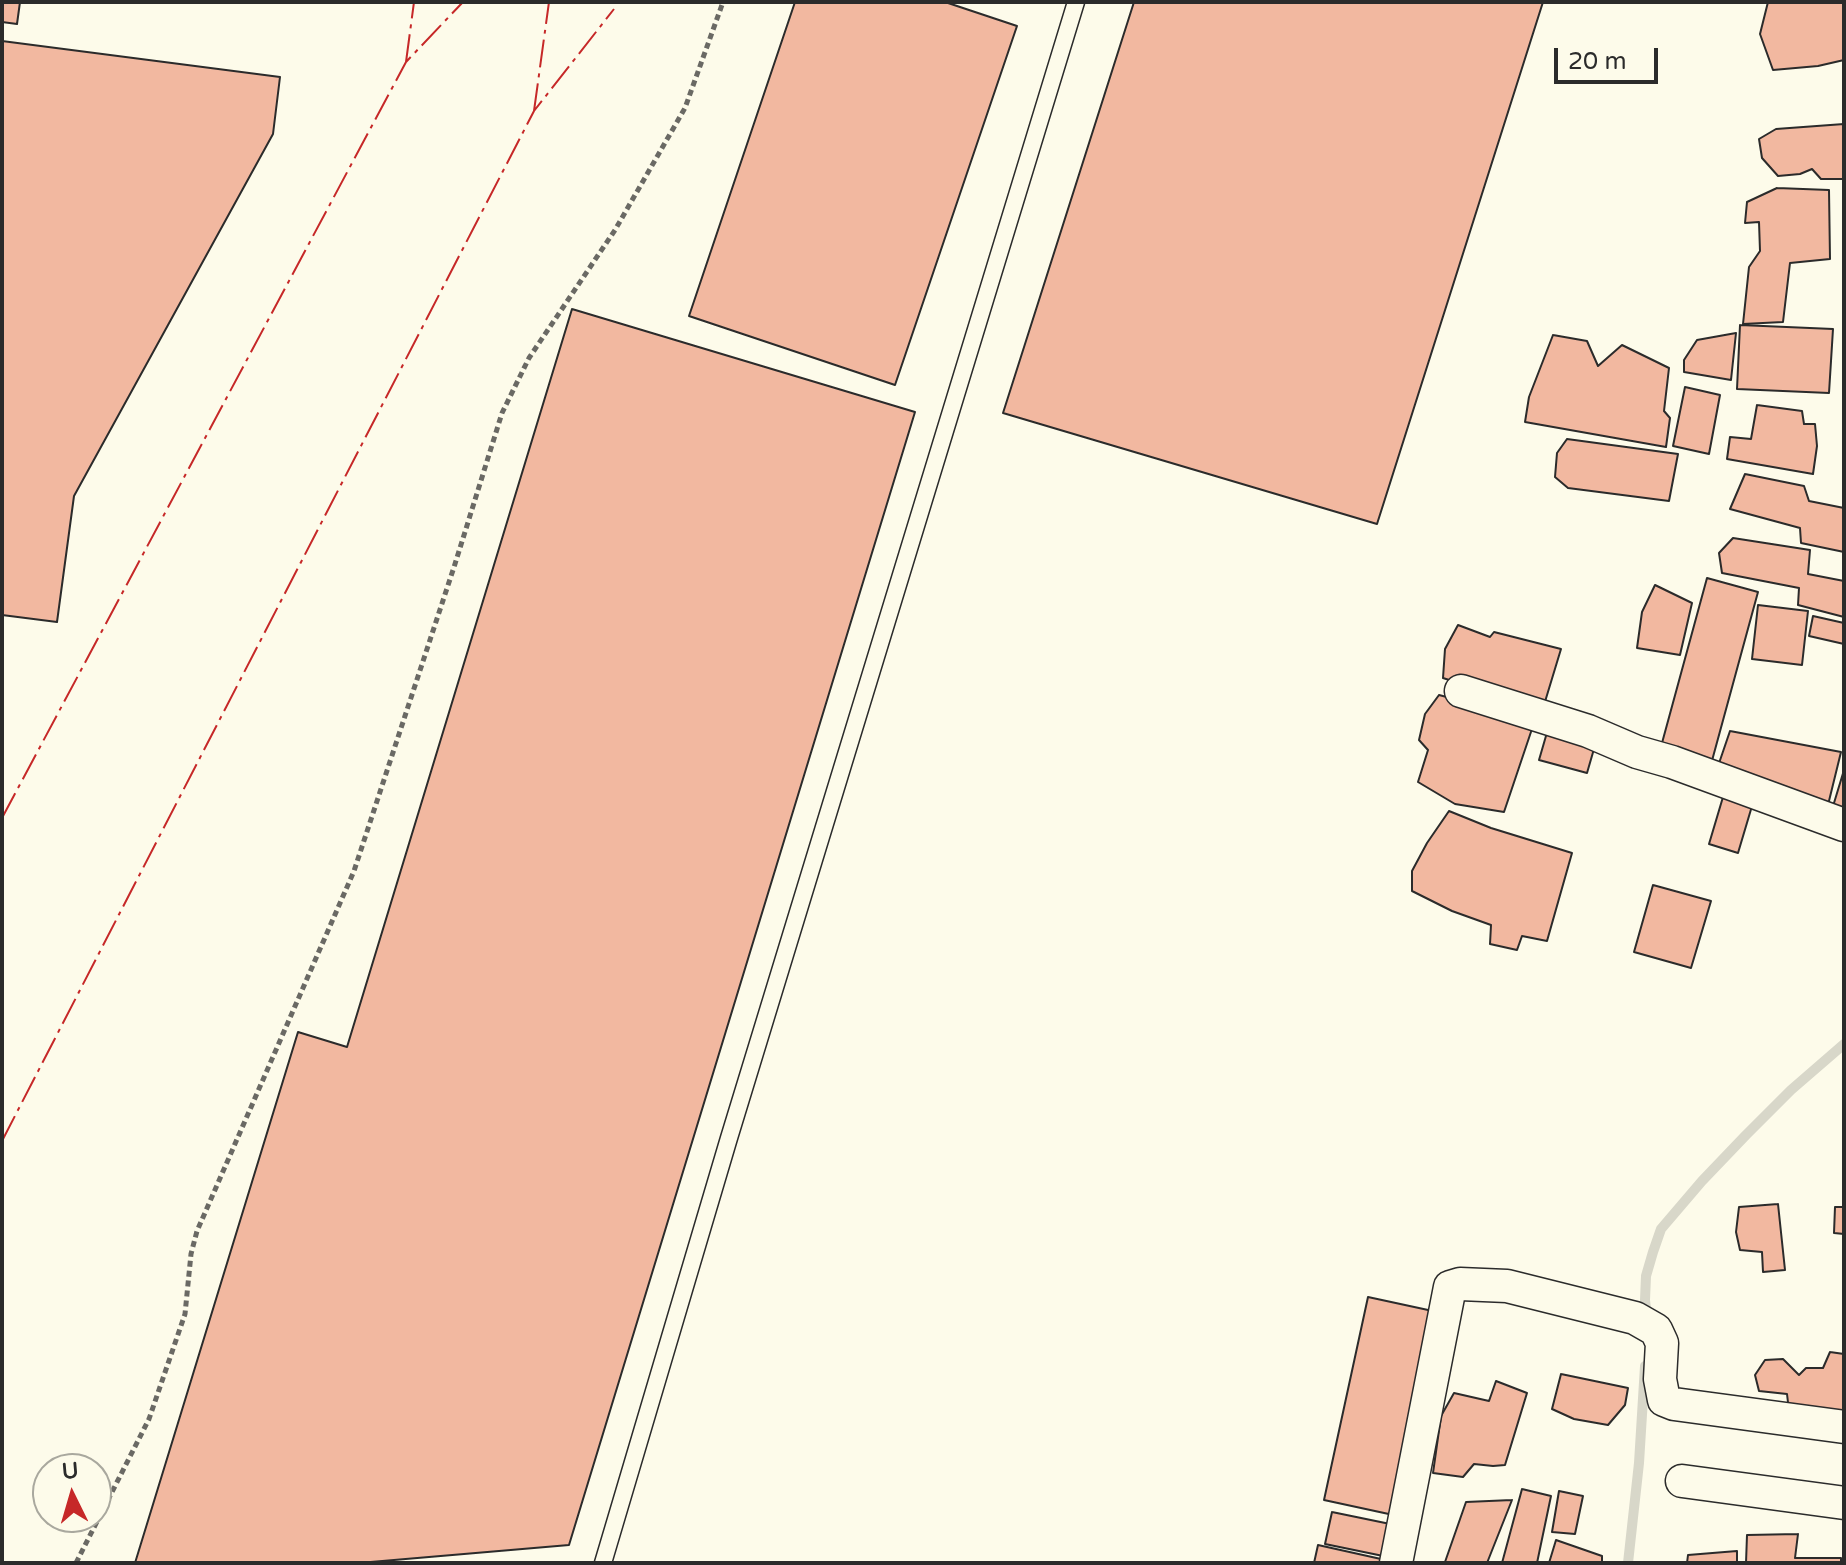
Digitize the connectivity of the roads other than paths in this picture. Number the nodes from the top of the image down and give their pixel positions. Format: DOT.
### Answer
graph roads {
  1 [pos="1076,2"];
  2 [pos="1461,691"];
  3 [pos="1844,825"];
  4 [pos="1844,1427"];
  5 [pos="1682,1481"];
  6 [pos="1844,1503"];
  7 [pos="603,1563"];
  8 [pos="1396,1563"];
  1 -- 7 [label="lane"];
  2 -- 3 [label="street"];
  4 -- 8 [label="street"];
  5 -- 6 [label="street"];
}
